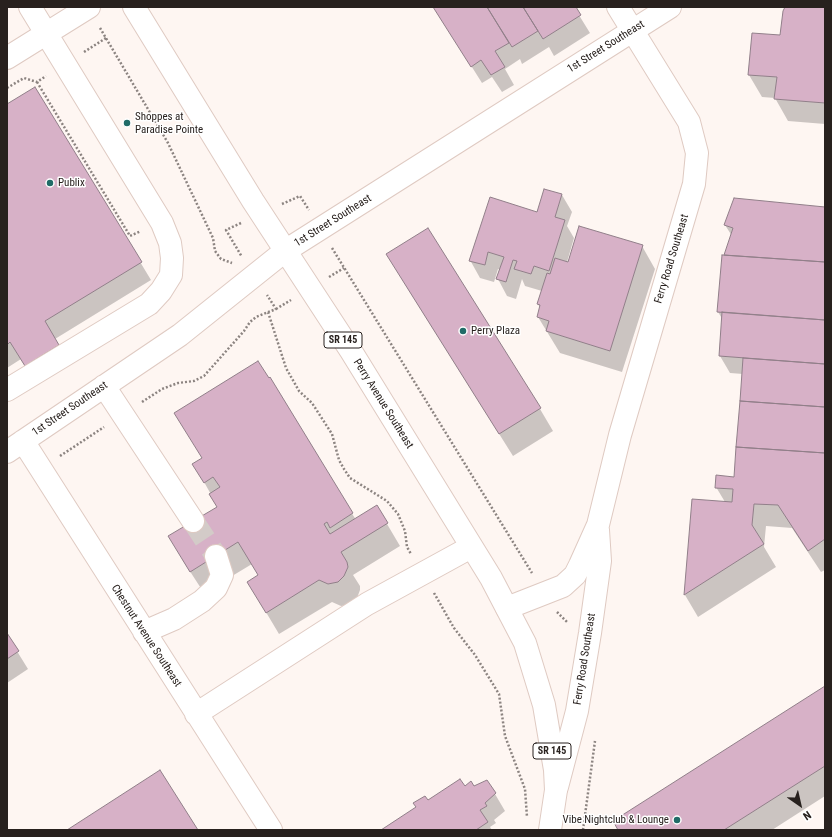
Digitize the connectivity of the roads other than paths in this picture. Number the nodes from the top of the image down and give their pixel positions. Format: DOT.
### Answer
graph roads {
  1 [pos="30,7"];
  2 [pos="89,7"];
  3 [pos="134,7"];
  4 [pos="618,7"];
  5 [pos="670,7"];
  6 [pos="633,30"];
  7 [pos="46,35"];
  8 [pos="7,58"];
  9 [pos="285,251"];
  10 [pos="104,386"];
  11 [pos="7,390"];
  12 [pos="15,447"];
  13 [pos="193,521"];
  14 [pos="598,525"];
  15 [pos="472,547"];
  16 [pos="216,556"];
  17 [pos="507,608"];
  18 [pos="144,632"];
  19 [pos="196,714"];
  20 [pos="556,790"];
  21 [pos="271,830"];
  22 [pos="550,830"];
  1 -- 7 [label="street"];
  2 -- 7 [label="street"];
  3 -- 9 [label="street, Perry Avenue Southeast / SR 145"];
  4 -- 6 [label="street, Ferry Road Southeast"];
  5 -- 6 [label="street, 1st Street Southeast"];
  6 -- 9 [label="street, 1st Street Southeast"];
  6 -- 14 [label="street, Ferry Road Southeast"];
  7 -- 8 [label="street"];
  7 -- 11 [label="street"];
  9 -- 10 [label="street, 1st Street Southeast"];
  9 -- 15 [label="street, Perry Avenue Southeast / SR 145"];
  10 -- 12 [label="street, 1st Street Southeast"];
  10 -- 13 [label="street"];
  12 -- 18 [label="street, Chestnut Avenue Southeast"];
  14 -- 17 [label="street, Ferry Road Southeast"];
  14 -- 20 [label="street, Ferry Road Southeast"];
  15 -- 17 [label="street, Perry Avenue Southeast / SR 145"];
  15 -- 19 [label="street"];
  16 -- 18 [label="street"];
  17 -- 20 [label="street, Perry Avenue Southeast / SR 145"];
  18 -- 19 [label="street, Chestnut Avenue Southeast"];
  19 -- 21 [label="street, Chestnut Avenue Southeast"];
  20 -- 22 [label="street, Perry Avenue Southeast / SR 145"];
}
